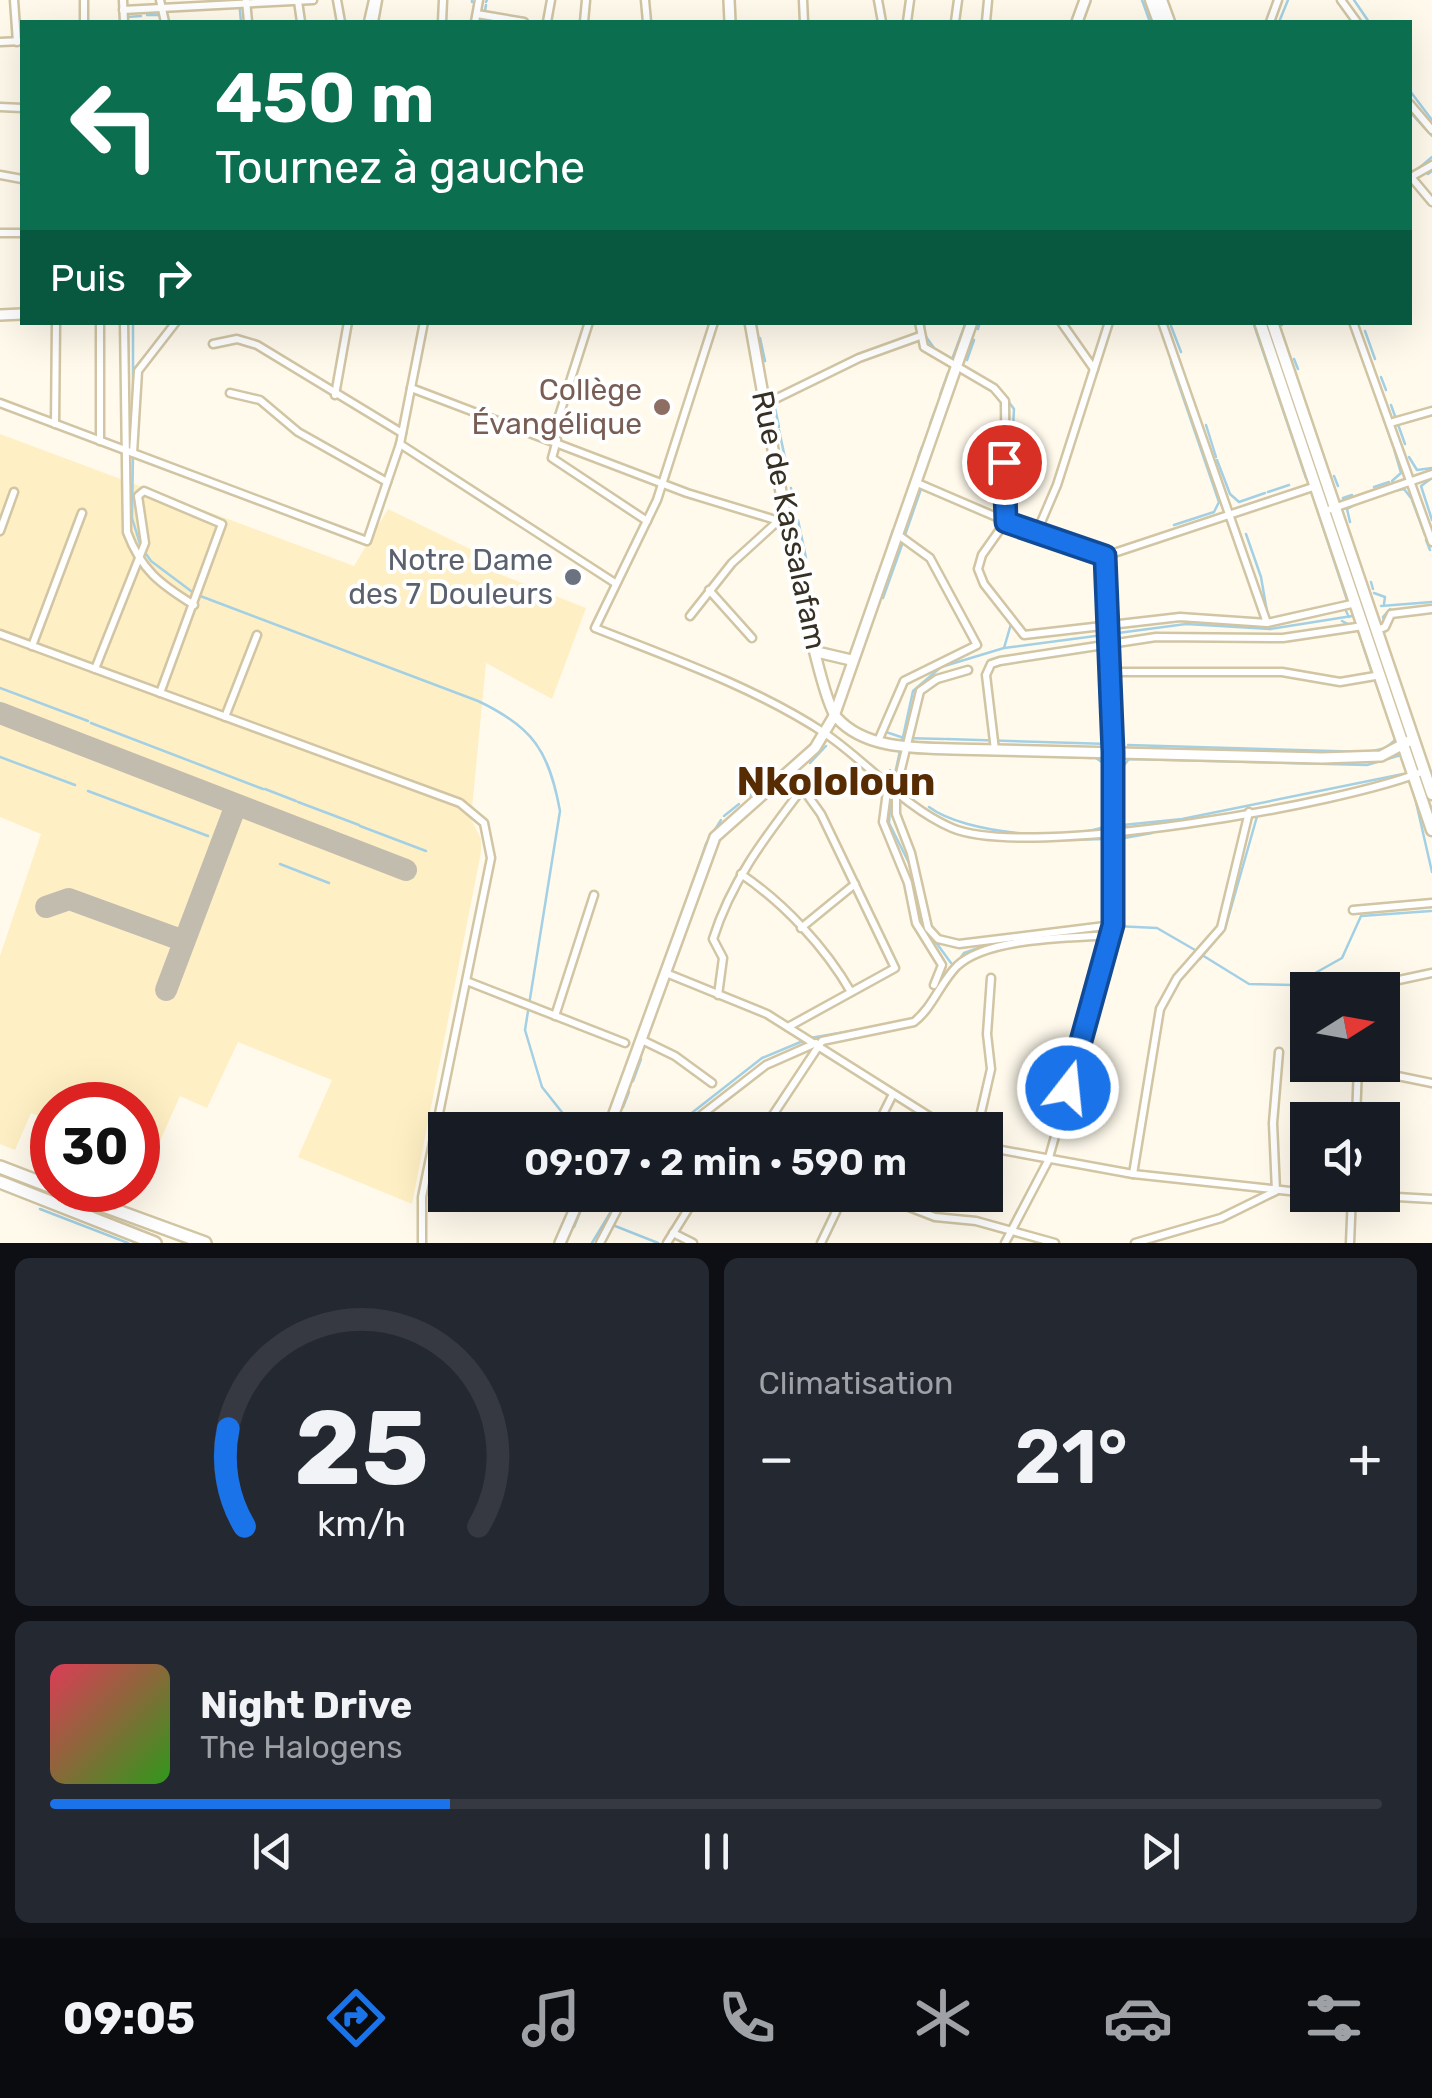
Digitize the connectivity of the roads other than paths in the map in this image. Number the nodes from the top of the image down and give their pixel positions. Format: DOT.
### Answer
graph roads {
  1 [pos="14,0"];
  2 [pos="123,0"];
  3 [pos="313,0"];
  4 [pos="479,0"];
  5 [pos="1341,0"];
  6 [pos="298,1"];
  7 [pos="246,3"];
  8 [pos="161,5"];
  9 [pos="124,10"];
  10 [pos="476,18"];
  11 [pos="124,20"];
  12 [pos="1356,20"];
  13 [pos="20,41"];
  14 [pos="0,42"];
  15 [pos="1412,106"];
  16 [pos="1432,130"];
  17 [pos="1412,179"];
  18 [pos="1432,202"];
  19 [pos="56,325"];
  20 [pos="100,325"];
  21 [pos="124,325"];
  22 [pos="174,325"];
  23 [pos="347,325"];
  24 [pos="423,325"];
  25 [pos="588,325"];
  26 [pos="713,325"];
  27 [pos="751,325"];
  28 [pos="919,325"];
  29 [pos="971,325"];
  30 [pos="1063,325"];
  31 [pos="1109,325"];
  32 [pos="1163,325"];
  33 [pos="1261,325"];
  34 [pos="1273,325"];
  35 [pos="1355,325"];
  36 [pos="920,336"];
  37 [pos="213,344"];
  38 [pos="955,368"];
  39 [pos="1094,370"];
  40 [pos="411,388"];
  41 [pos="230,393"];
  42 [pos="335,396"];
  43 [pos="0,404"];
  44 [pos="764,404"];
  45 [pos="1432,410"];
  46 [pos="55,424"];
  47 [pos="1390,424"];
  48 [pos="402,432"];
  49 [pos="555,439"];
  50 [pos="100,441"];
  51 [pos="400,444"];
  52 [pos="129,452"];
  53 [pos="1432,474"];
  54 [pos="1410,481"];
  55 [pos="387,482"];
  56 [pos="915,482"];
  57 [pos="663,483"];
  58 [pos="1322,485"];
  59 [pos="14,492"];
  60 [pos="1330,509"];
  61 [pos="1230,512"];
  62 [pos="82,513"];
  63 [pos="648,521"];
  64 [pos="777,522"];
  65 [pos="1006,522"];
  66 [pos="789,524"];
  67 [pos="1430,530"];
  68 [pos="0,532"];
  69 [pos="896,534"];
  70 [pos="1036,534"];
  71 [pos="1432,542"];
  72 [pos="1105,556"];
  73 [pos="139,560"];
  74 [pos="615,582"];
  75 [pos="709,590"];
  76 [pos="1356,603"];
  77 [pos="194,604"];
  78 [pos="1432,609"];
  79 [pos="690,616"];
  80 [pos="1267,623"];
  81 [pos="1108,626"];
  82 [pos="1364,626"];
  83 [pos="1377,630"];
  84 [pos="0,634"];
  85 [pos="257,635"];
  86 [pos="752,638"];
  87 [pos="1108,644"];
  88 [pos="32,646"];
  89 [pos="816,652"];
  90 [pos="851,660"];
  91 [pos="95,669"];
  92 [pos="968,670"];
  93 [pos="1110,672"];
  94 [pos="1381,675"];
  95 [pos="160,693"];
  96 [pos="834,716"];
  97 [pos="225,717"];
  98 [pos="825,734"];
  99 [pos="878,741"];
  100 [pos="1409,742"];
  101 [pos="900,747"];
  102 [pos="995,750"];
  103 [pos="1113,752"];
  104 [pos="789,770"];
  105 [pos="1420,773"];
  106 [pos="887,783"];
  107 [pos="802,789"];
  108 [pos="896,790"];
  109 [pos="1428,791"];
  110 [pos="1249,812"];
  111 [pos="1432,830"];
  112 [pos="1114,832"];
  113 [pos="741,874"];
  114 [pos="855,884"];
  115 [pos="594,895"];
  116 [pos="1432,903"];
  117 [pos="1353,910"];
  118 [pos="1113,925"];
  119 [pos="801,928"];
  120 [pos="1112,935"];
  121 [pos="1432,972"];
  122 [pos="666,974"];
  123 [pos="991,978"];
  124 [pos="1400,979"];
  125 [pos="469,982"];
  126 [pos="934,984"];
  127 [pos="851,992"];
  128 [pos="718,995"];
  129 [pos="554,1016"];
  130 [pos="788,1027"];
  131 [pos="642,1040"];
  132 [pos="625,1043"];
  133 [pos="818,1043"];
  134 [pos="1280,1052"];
  135 [pos="1400,1076"];
  136 [pos="712,1083"];
  137 [pos="1432,1083"];
  138 [pos="892,1096"];
  139 [pos="441,1112"];
  140 [pos="615,1112"];
  141 [pos="705,1112"];
  142 [pos="774,1112"];
  143 [pos="884,1112"];
  144 [pos="920,1112"];
  145 [pos="981,1112"];
  146 [pos="1003,1151"];
  147 [pos="1048,1161"];
  148 [pos="0,1167"];
  149 [pos="428,1171"];
  150 [pos="1132,1174"];
  151 [pos="30,1179"];
  152 [pos="0,1182"];
  153 [pos="1276,1191"];
  154 [pos="1290,1191"];
  155 [pos="1400,1198"];
  156 [pos="1432,1200"];
  157 [pos="120,1212"];
  158 [pos="573,1212"];
  159 [pos="616,1212"];
  160 [pos="686,1212"];
  161 [pos="836,1212"];
  162 [pos="920,1212"];
  163 [pos="1351,1212"];
  164 [pos="1011,1231"];
  165 [pos="673,1233"];
  166 [pos="667,1242"];
  167 [pos="155,1243"];
  168 [pos="204,1243"];
  169 [pos="422,1243"];
  170 [pos="560,1243"];
  171 [pos="600,1243"];
  172 [pos="694,1243"];
  173 [pos="821,1243"];
  174 [pos="1005,1243"];
  175 [pos="1055,1243"];
  176 [pos="1136,1243"];
  177 [pos="1350,1243"];
  1 -- 13 [label="street"];
  2 -- 9 [label="street"];
  3 -- 6 [label="street"];
  4 -- 10 [label="street"];
  5 -- 12 [label="street"];
  6 -- 7 [label="street"];
  7 -- 8 [label="street"];
  8 -- 9 [label="street"];
  9 -- 11 [label="street"];
  13 -- 14 [label="street"];
  15 -- 16 [label="street"];
  17 -- 18 [label="street"];
  19 -- 46 [label="street"];
  20 -- 50 [label="street"];
  21 -- 52 [label="street"];
  22 -- 52 [label="street"];
  23 -- 42 [label="street"];
  24 -- 40 [label="street"];
  25 -- 49 [label="street"];
  26 -- 57 [label="street"];
  27 -- 44 [label="street, Rue de Kassalafam"];
  28 -- 36 [label="street"];
  29 -- 38 [label="street"];
  30 -- 39 [label="street"];
  31 -- 39 [label="street"];
  32 -- 61 [label="street"];
  33 -- 58 [label="main road"];
  34 -- 58 [label="main road"];
  35 -- 47 [label="street"];
  36 -- 38 [label="street"];
  36 -- 44 [label="street"];
  37 -- 42 [label="street"];
  38 -- 56 [label="street"];
  38 -- 65 [label="street"];
  39 -- 70 [label="street"];
  40 -- 48 [label="street"];
  40 -- 49 [label="street"];
  41 -- 55 [label="street"];
  42 -- 48 [label="street"];
  43 -- 46 [label="street"];
  44 -- 66 [label="street, Rue de Kassalafam"];
  45 -- 47 [label="street"];
  46 -- 50 [label="street"];
  47 -- 54 [label="street"];
  48 -- 51 [label="street"];
  49 -- 57 [label="street"];
  49 -- 63 [label="street"];
  50 -- 52 [label="street"];
  51 -- 55 [label="street"];
  51 -- 74 [label="street"];
  52 -- 55 [label="street"];
  52 -- 73 [label="street"];
  53 -- 54 [label="street"];
  54 -- 60 [label="street"];
  54 -- 67 [label="street"];
  56 -- 65 [label="street"];
  56 -- 69 [label="street"];
  57 -- 63 [label="street"];
  57 -- 64 [label="street"];
  58 -- 60 [label="main road"];
  58 -- 61 [label="street"];
  59 -- 68 [label="street"];
  60 -- 76 [label="main road"];
  60 -- 83 [label="main road"];
  61 -- 72 [label="street"];
  61 -- 80 [label="street"];
  62 -- 88 [label="street"];
  63 -- 74 [label="street"];
  64 -- 66 [label="street"];
  64 -- 75 [label="street"];
  65 -- 70 [label="street"];
  65 -- 81 [label="street"];
  66 -- 89 [label="street, Rue de Kassalafam"];
  67 -- 71 [label="street"];
  69 -- 90 [label="street"];
  69 -- 99 [label="street"];
  70 -- 72 [label="street"];
  72 -- 81 [label="street"];
  73 -- 77 [label="street"];
  73 -- 77 [label="street"];
  73 -- 91 [label="street"];
  74 -- 98 [label="street"];
  75 -- 79 [label="street"];
  75 -- 86 [label="street"];
  76 -- 80 [label="street"];
  76 -- 82 [label="main road"];
  77 -- 95 [label="street"];
  78 -- 83 [label="street"];
  80 -- 81 [label="street"];
  81 -- 87 [label="street"];
  82 -- 87 [label="street"];
  82 -- 94 [label="main road"];
  83 -- 100 [label="main road"];
  84 -- 88 [label="street"];
  85 -- 97 [label="street"];
  87 -- 93 [label="street"];
  87 -- 102 [label="street"];
  88 -- 91 [label="street"];
  89 -- 90 [label="street"];
  89 -- 96 [label="street, Rue de Kassalafam"];
  90 -- 96 [label="street"];
  91 -- 95 [label="street"];
  92 -- 101 [label="street"];
  93 -- 94 [label="street"];
  93 -- 103 [label="street"];
  94 -- 100 [label="main road"];
  95 -- 97 [label="street"];
  96 -- 98 [label="street"];
  96 -- 99 [label="street"];
  97 -- 125 [label="street"];
  98 -- 104 [label="street"];
  98 -- 106 [label="street"];
  99 -- 101 [label="street"];
  100 -- 103 [label="street"];
  100 -- 105 [label="main road"];
  101 -- 102 [label="street"];
  101 -- 108 [label="street"];
  102 -- 103 [label="street"];
  103 -- 112 [label="street"];
  104 -- 107 [label="street"];
  104 -- 122 [label="street"];
  105 -- 109 [label="main road"];
  105 -- 110 [label="street"];
  106 -- 108 [label="street"];
  106 -- 126 [label="street"];
  107 -- 113 [label="street"];
  107 -- 114 [label="street"];
  108 -- 112 [label="street"];
  108 -- 118 [label="street"];
  109 -- 111 [label="main road"];
  110 -- 112 [label="street"];
  110 -- 150 [label="street"];
  112 -- 118 [label="street"];
  113 -- 119 [label="street"];
  113 -- 128 [label="street"];
  114 -- 119 [label="street"];
  114 -- 127 [label="street"];
  115 -- 129 [label="street"];
  116 -- 117 [label="street"];
  118 -- 120 [label="street"];
  119 -- 127 [label="street"];
  120 -- 133 [label="street"];
  120 -- 147 [label="street"];
  121 -- 124 [label="street"];
  122 -- 128 [label="street"];
  122 -- 131 [label="street"];
  123 -- 145 [label="street"];
  125 -- 129 [label="street"];
  125 -- 139 [label="street"];
  127 -- 130 [label="street"];
  128 -- 130 [label="street"];
  129 -- 132 [label="street"];
  130 -- 133 [label="street"];
  131 -- 136 [label="street"];
  131 -- 140 [label="street"];
  133 -- 138 [label="street"];
  133 -- 141 [label="street"];
  133 -- 142 [label="street"];
  134 -- 153 [label="street"];
  135 -- 137 [label="street"];
  138 -- 143 [label="street"];
  138 -- 144 [label="street"];
  146 -- 147 [label="street"];
  147 -- 150 [label="street"];
  147 -- 164 [label="street"];
  148 -- 151 [label="highway"];
  149 -- 169 [label="street"];
  150 -- 153 [label="street"];
  152 -- 167 [label="highway"];
  153 -- 154 [label="street"];
  153 -- 176 [label="street"];
  155 -- 156 [label="street"];
  157 -- 168 [label="highway"];
  158 -- 170 [label="street"];
  159 -- 171 [label="street"];
  160 -- 165 [label="street"];
  161 -- 173 [label="street"];
  162 -- 164 [label="street"];
  163 -- 177 [label="street"];
  164 -- 174 [label="street"];
  164 -- 175 [label="street"];
  165 -- 166 [label="street"];
  165 -- 172 [label="street"];
}
